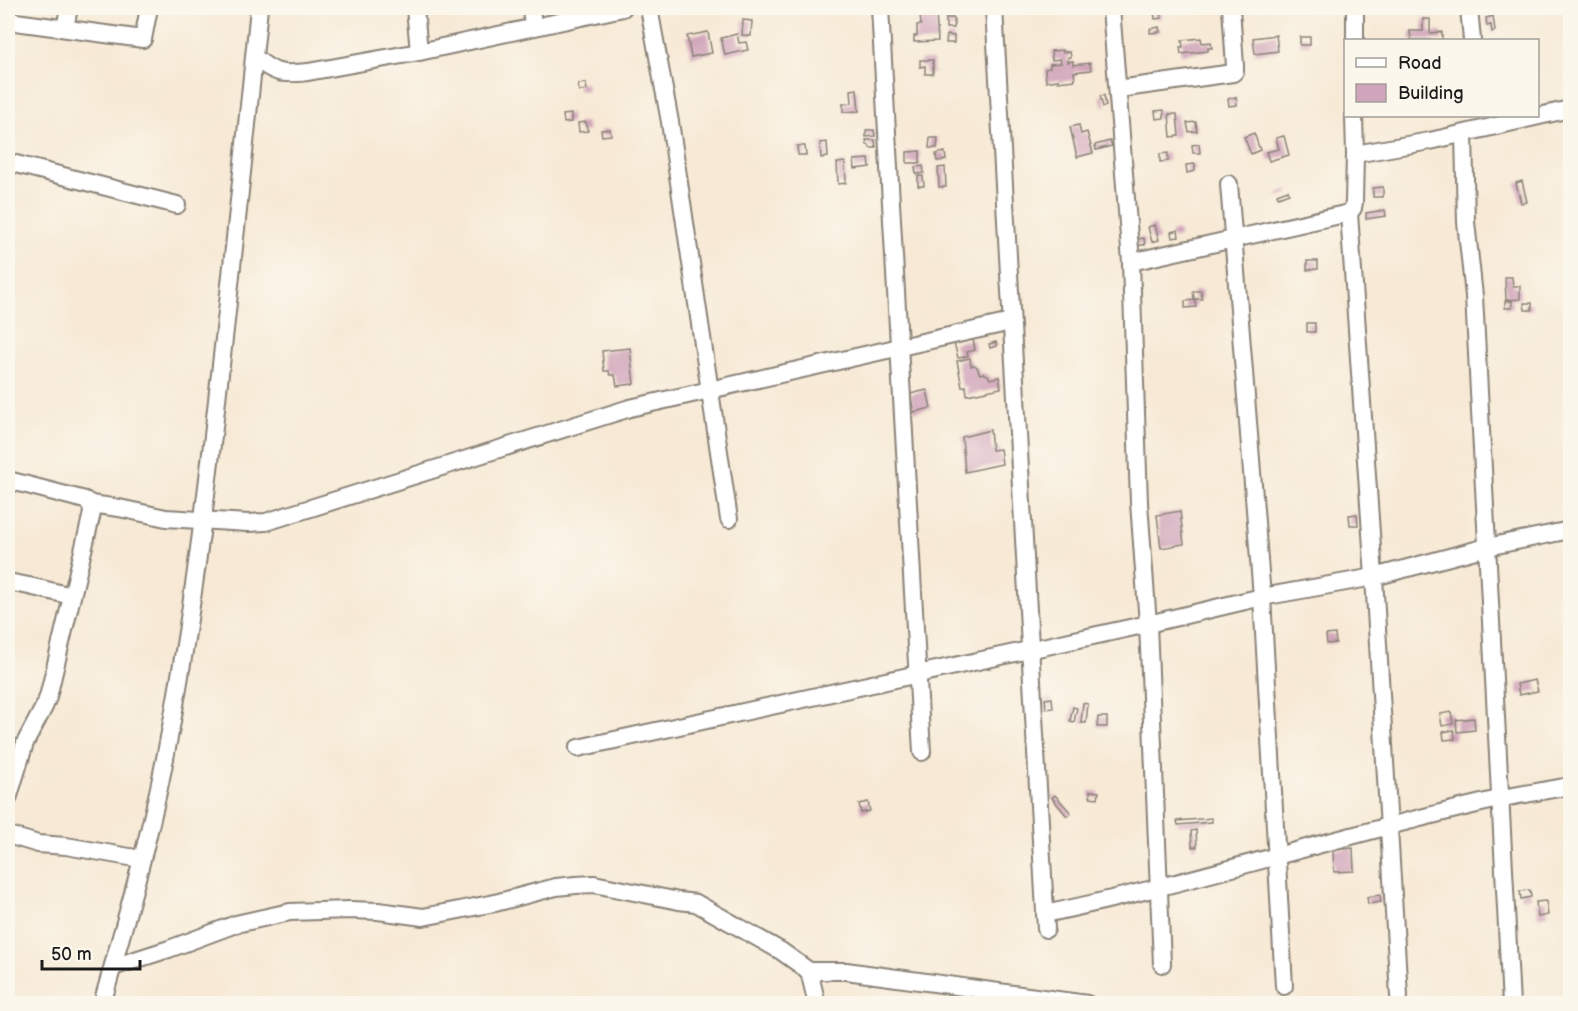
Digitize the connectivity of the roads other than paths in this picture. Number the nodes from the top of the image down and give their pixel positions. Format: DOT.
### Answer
graph roads {
  1 [pos="69,8"];
  2 [pos="149,8"];
  3 [pos="259,8"];
  4 [pos="415,8"];
  5 [pos="531,8"];
  6 [pos="623,8"];
  7 [pos="649,8"];
  8 [pos="880,8"];
  9 [pos="994,8"];
  10 [pos="1111,8"];
  11 [pos="1232,8"];
  12 [pos="1355,8"];
  13 [pos="1469,8"];
  14 [pos="8,21"];
  15 [pos="533,26"];
  16 [pos="64,28"];
  17 [pos="1355,39"];
  18 [pos="1472,39"];
  19 [pos="419,52"];
  20 [pos="254,57"];
  21 [pos="1118,89"];
  22 [pos="1570,109"];
  23 [pos="1354,117"];
  24 [pos="1474,126"];
  25 [pos="1355,154"];
  26 [pos="8,162"];
  27 [pos="1229,184"];
  28 [pos="177,205"];
  29 [pos="1349,213"];
  30 [pos="1233,238"];
  31 [pos="1131,262"];
  32 [pos="1011,322"];
  33 [pos="898,347"];
  34 [pos="710,390"];
  35 [pos="8,480"];
  36 [pos="91,504"];
  37 [pos="729,519"];
  38 [pos="204,521"];
  39 [pos="1570,530"];
  40 [pos="1487,547"];
  41 [pos="1374,577"];
  42 [pos="8,582"];
  43 [pos="72,596"];
  44 [pos="1262,597"];
  45 [pos="1148,624"];
  46 [pos="1030,649"];
  47 [pos="917,674"];
  48 [pos="578,748"];
  49 [pos="922,752"];
  50 [pos="1570,786"];
  51 [pos="8,799"];
  52 [pos="1500,799"];
  53 [pos="1389,826"];
  54 [pos="8,835"];
  55 [pos="1276,856"];
  56 [pos="141,859"];
  57 [pos="1159,888"];
  58 [pos="1162,964"];
  59 [pos="112,967"];
  60 [pos="809,970"];
  61 [pos="1284,986"];
  62 [pos="1399,996"];
  63 [pos="102,1004"];
  64 [pos="818,1004"];
  65 [pos="1087,1004"];
  66 [pos="1511,1004"];
  1 -- 16 [label="street"];
  2 -- 16 [label="street"];
  3 -- 20 [label="street"];
  4 -- 19 [label="street"];
  5 -- 15 [label="street"];
  6 -- 15 [label="street"];
  7 -- 34 [label="street"];
  8 -- 33 [label="street"];
  9 -- 32 [label="street"];
  10 -- 21 [label="street"];
  11 -- 21 [label="street"];
  12 -- 17 [label="street"];
  13 -- 18 [label="street"];
  14 -- 16 [label="street"];
  15 -- 19 [label="street"];
  19 -- 20 [label="street"];
  20 -- 38 [label="street"];
  21 -- 31 [label="street"];
  22 -- 24 [label="street"];
  23 -- 25 [label="street"];
  24 -- 25 [label="street"];
  24 -- 40 [label="street"];
  25 -- 29 [label="street"];
  26 -- 28 [label="street"];
  27 -- 30 [label="street"];
  29 -- 30 [label="street"];
  29 -- 41 [label="street"];
  30 -- 31 [label="street"];
  30 -- 44 [label="street"];
  31 -- 45 [label="street"];
  32 -- 33 [label="street"];
  32 -- 46 [label="street"];
  33 -- 34 [label="street"];
  33 -- 47 [label="street"];
  34 -- 37 [label="street"];
  34 -- 38 [label="street"];
  35 -- 36 [label="street"];
  36 -- 38 [label="street"];
  36 -- 43 [label="street"];
  38 -- 56 [label="street"];
  39 -- 40 [label="street"];
  40 -- 41 [label="street"];
  40 -- 52 [label="street"];
  41 -- 44 [label="street"];
  41 -- 53 [label="street"];
  42 -- 43 [label="street"];
  43 -- 51 [label="street"];
  44 -- 45 [label="street"];
  44 -- 55 [label="street"];
  45 -- 46 [label="street"];
  45 -- 57 [label="street"];
  46 -- 47 [label="street"];
  46 -- 57 [label="street"];
  47 -- 48 [label="street"];
  47 -- 49 [label="street"];
  50 -- 52 [label="street"];
  52 -- 53 [label="street"];
  52 -- 66 [label="street"];
  53 -- 55 [label="street"];
  53 -- 62 [label="street"];
  54 -- 56 [label="street"];
  55 -- 57 [label="street"];
  55 -- 61 [label="street"];
  56 -- 59 [label="street"];
  57 -- 58 [label="street"];
  59 -- 60 [label="street"];
  59 -- 63 [label="street"];
  60 -- 64 [label="street"];
  60 -- 65 [label="street"];
}
